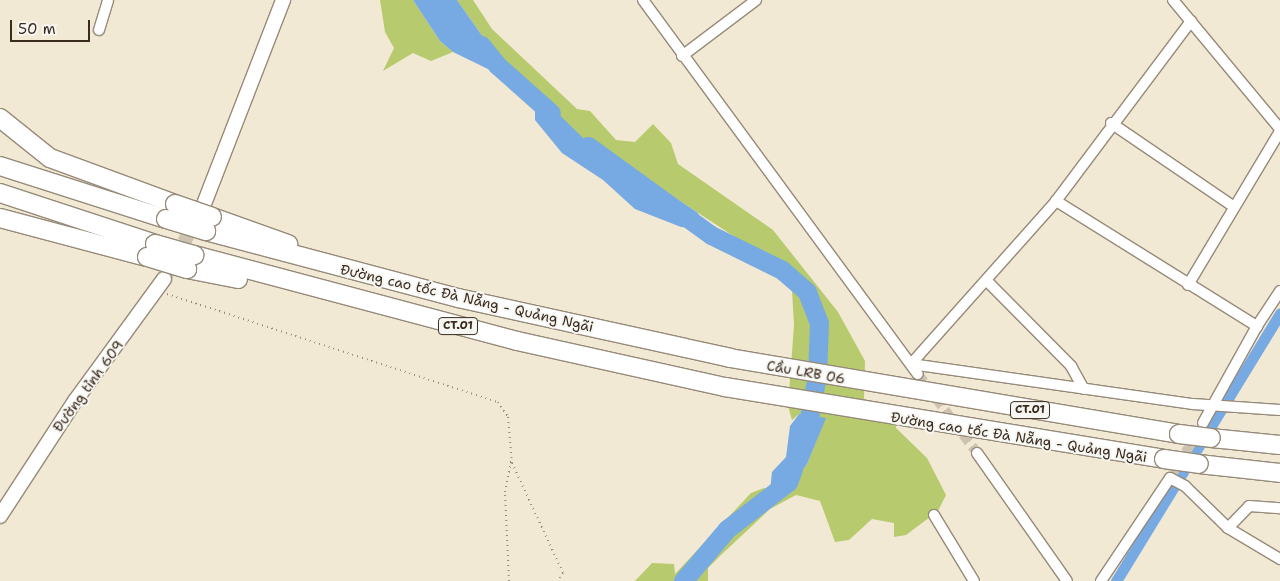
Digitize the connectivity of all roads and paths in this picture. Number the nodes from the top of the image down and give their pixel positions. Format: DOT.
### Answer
graph roads {
  1 [pos="108,0"];
  2 [pos="283,0"];
  3 [pos="642,0"];
  4 [pos="756,0"];
  5 [pos="1173,0"];
  6 [pos="1191,21"];
  7 [pos="99,30"];
  8 [pos="682,56"];
  9 [pos="0,118"];
  10 [pos="1111,123"];
  11 [pos="1280,130"];
  12 [pos="0,166"];
  13 [pos="0,194"];
  14 [pos="1056,201"];
  15 [pos="1234,206"];
  16 [pos="0,218"];
  17 [pos="207,218"];
  18 [pos="151,250"];
  19 [pos="988,281"];
  20 [pos="161,285"];
  21 [pos="1188,285"];
  22 [pos="1280,291"];
  23 [pos="1257,326"];
  24 [pos="730,358"];
  25 [pos="911,364"];
  26 [pos="918,374"];
  27 [pos="881,386"];
  28 [pos="1084,389"];
  29 [pos="1216,403"];
  30 [pos="1280,410"];
  31 [pos="1207,430"];
  32 [pos="1280,445"];
  33 [pos="977,453"];
  34 [pos="511,458"];
  35 [pos="1280,473"];
  36 [pos="14,493"];
  37 [pos="1280,508"];
  38 [pos="0,509"];
  39 [pos="934,515"];
  40 [pos="0,516"];
  41 [pos="1228,528"];
  42 [pos="1280,559"];
  43 [pos="509,581"];
  44 [pos="557,581"];
  45 [pos="974,581"];
  46 [pos="1067,581"];
  47 [pos="1101,581"];
  1 -- 7 [label="street"];
  2 -- 17 [label="main road"];
  3 -- 8 [label="street"];
  4 -- 8 [label="street"];
  5 -- 6 [label="street"];
  6 -- 10 [label="street"];
  6 -- 11 [label="street"];
  8 -- 25 [label="street"];
  9 -- 17 [label="highway, bridge"];
  10 -- 14 [label="street"];
  10 -- 15 [label="street"];
  11 -- 15 [label="street"];
  12 -- 17 [label="highway, bridge"];
  13 -- 18 [label="highway, CT.01"];
  14 -- 19 [label="street"];
  14 -- 21 [label="street"];
  15 -- 21 [label="street"];
  16 -- 18 [label="highway"];
  17 -- 24 [label="highway, Đường cao tốc Đà Nẵng - Quảng Ngãi / CT.01"];
  18 -- 35 [label="highway, Đường cao tốc Đà Nẵng - Quảng Ngãi / CT.01, bridge"];
  19 -- 25 [label="street"];
  19 -- 28 [label="street"];
  20 -- 34 [label="path"];
  20 -- 36 [label="main road, Đường tỉnh 609"];
  21 -- 23 [label="street"];
  22 -- 23 [label="street"];
  23 -- 29 [label="street"];
  24 -- 27 [label="highway, Cầu LRB 06 / CT.01"];
  25 -- 26 [label="street"];
  25 -- 28 [label="street"];
  27 -- 31 [label="highway, Đường cao tốc Đà Nẵng - Quảng Ngãi / CT.01, bridge"];
  28 -- 29 [label="street"];
  29 -- 30 [label="street"];
  29 -- 31 [label="street"];
  31 -- 32 [label="highway, CT.01"];
  33 -- 46 [label="street"];
  34 -- 43 [label="path"];
  34 -- 44 [label="path"];
  36 -- 38 [label="main road, Đường tỉnh 609"];
  36 -- 40 [label="main road, Đường tỉnh 609"];
  37 -- 41 [label="street"];
  39 -- 45 [label="street"];
  41 -- 42 [label="street"];
  41 -- 47 [label="street"];
}
